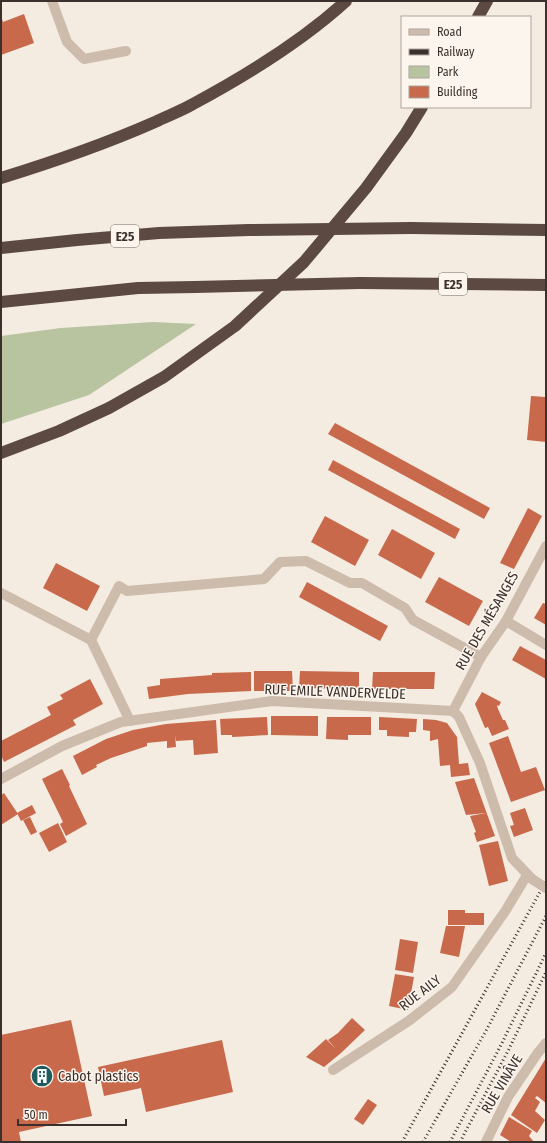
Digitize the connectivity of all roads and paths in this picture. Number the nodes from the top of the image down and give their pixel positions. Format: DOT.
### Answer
graph roads {
  1 [pos="52,1"];
  2 [pos="346,1"];
  3 [pos="488,1"];
  4 [pos="479,16"];
  5 [pos="126,51"];
  6 [pos="421,108"];
  7 [pos="1,178"];
  8 [pos="546,230"];
  9 [pos="1,248"];
  10 [pos="546,285"];
  11 [pos="1,302"];
  12 [pos="1,453"];
  13 [pos="546,546"];
  14 [pos="1,593"];
  15 [pos="506,621"];
  16 [pos="91,640"];
  17 [pos="546,645"];
  18 [pos="481,657"];
  19 [pos="453,711"];
  20 [pos="130,721"];
  21 [pos="1,779"];
  22 [pos="529,877"];
  23 [pos="546,888"];
  24 [pos="546,1043"];
  25 [pos="333,1070"];
  26 [pos="486,1142"];
  1 -- 5 [label="street"];
  2 -- 7 [label="highway"];
  3 -- 4 [label="highway"];
  6 -- 12 [label="highway"];
  8 -- 9 [label="highway, E25, bridge"];
  10 -- 11 [label="highway, E25, bridge"];
  13 -- 15 [label="street, RUE DES MÉSANGES"];
  14 -- 16 [label="street"];
  15 -- 17 [label="street"];
  15 -- 18 [label="street, RUE DES MÉSANGES"];
  16 -- 18 [label="street"];
  16 -- 20 [label="street"];
  18 -- 19 [label="street, RUE DES MÉSANGES"];
  19 -- 20 [label="street, RUE EMILE VANDERVELDE"];
  19 -- 22 [label="street"];
  20 -- 21 [label="street, RUE EMILE VANDERVELDE"];
  22 -- 23 [label="street, bridge"];
  22 -- 25 [label="street, RUE AILY"];
  24 -- 26 [label="street, RUE VINÂVE"];
}
